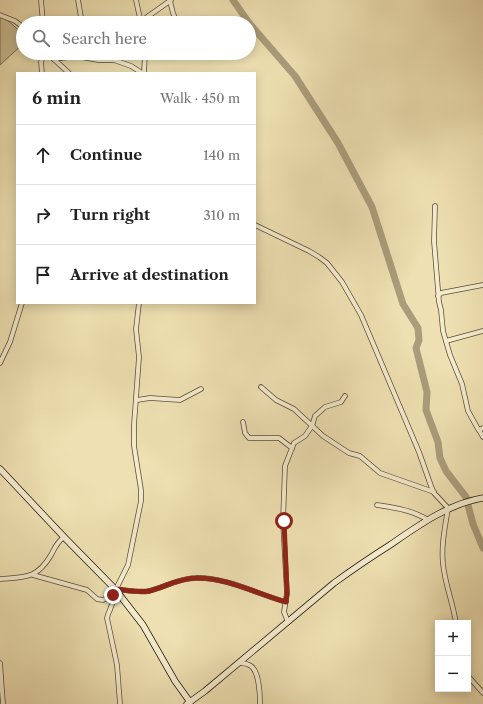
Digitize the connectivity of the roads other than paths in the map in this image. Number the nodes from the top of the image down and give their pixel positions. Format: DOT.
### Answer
graph roads {
  1 [pos="41,0"];
  2 [pos="78,0"];
  3 [pos="136,0"];
  4 [pos="170,0"];
  5 [pos="0,15"];
  6 [pos="42,16"];
  7 [pos="81,16"];
  8 [pos="139,16"];
  9 [pos="148,16"];
  10 [pos="174,16"];
  11 [pos="16,21"];
  12 [pos="42,60"];
  13 [pos="55,60"];
  14 [pos="98,60"];
  15 [pos="114,60"];
  16 [pos="114,60"];
  17 [pos="144,60"];
  18 [pos="42,72"];
  19 [pos="68,72"];
  20 [pos="141,72"];
  21 [pos="143,72"];
  22 [pos="435,206"];
  23 [pos="256,225"];
  24 [pos="483,285"];
  25 [pos="438,296"];
  26 [pos="22,304"];
  27 [pos="139,304"];
  28 [pos="483,331"];
  29 [pos="446,340"];
  30 [pos="0,363"];
  31 [pos="261,387"];
  32 [pos="201,389"];
  33 [pos="345,396"];
  34 [pos="137,400"];
  35 [pos="243,422"];
  36 [pos="312,426"];
  37 [pos="481,429"];
  38 [pos="483,437"];
  39 [pos="292,448"];
  40 [pos="0,469"];
  41 [pos="434,493"];
  42 [pos="483,498"];
  43 [pos="377,505"];
  44 [pos="448,508"];
  45 [pos="428,520"];
  46 [pos="64,537"];
  47 [pos="33,575"];
  48 [pos="0,579"];
  49 [pos="115,589"];
  50 [pos="113,595"];
  51 [pos="286,602"];
  52 [pos="455,620"];
  53 [pos="288,622"];
  54 [pos="0,663"];
  55 [pos="238,664"];
  56 [pos="471,679"];
  57 [pos="483,693"];
  58 [pos="188,703"];
  59 [pos="3,704"];
  60 [pos="120,704"];
  61 [pos="260,704"];
  1 -- 6 [label="street"];
  2 -- 7 [label="street"];
  3 -- 8 [label="street"];
  4 -- 9 [label="street"];
  4 -- 10 [label="street"];
  5 -- 11 [label="street"];
  12 -- 18 [label="street"];
  13 -- 19 [label="street"];
  14 -- 15 [label="street"];
  16 -- 20 [label="street"];
  17 -- 21 [label="street"];
  22 -- 25 [label="street"];
  23 -- 41 [label="street"];
  24 -- 25 [label="street"];
  25 -- 29 [label="street"];
  26 -- 30 [label="street"];
  27 -- 34 [label="street"];
  28 -- 29 [label="street"];
  29 -- 37 [label="street"];
  31 -- 36 [label="street"];
  32 -- 34 [label="street"];
  33 -- 36 [label="street"];
  34 -- 49 [label="street"];
  35 -- 39 [label="street"];
  36 -- 39 [label="street"];
  36 -- 41 [label="street"];
  37 -- 38 [label="street"];
  39 -- 51 [label="street"];
  40 -- 46 [label="street"];
  41 -- 44 [label="street"];
  42 -- 44 [label="street"];
  43 -- 45 [label="street"];
  44 -- 45 [label="street"];
  44 -- 52 [label="street"];
  45 -- 53 [label="street"];
  46 -- 47 [label="street"];
  46 -- 49 [label="street"];
  47 -- 48 [label="street"];
  47 -- 50 [label="street"];
  49 -- 50 [label="street"];
  49 -- 51 [label="street"];
  49 -- 58 [label="street"];
  50 -- 60 [label="street"];
  51 -- 53 [label="street"];
  53 -- 55 [label="street"];
  54 -- 59 [label="street"];
  55 -- 58 [label="street"];
  55 -- 61 [label="street"];
  56 -- 57 [label="street"];
}
